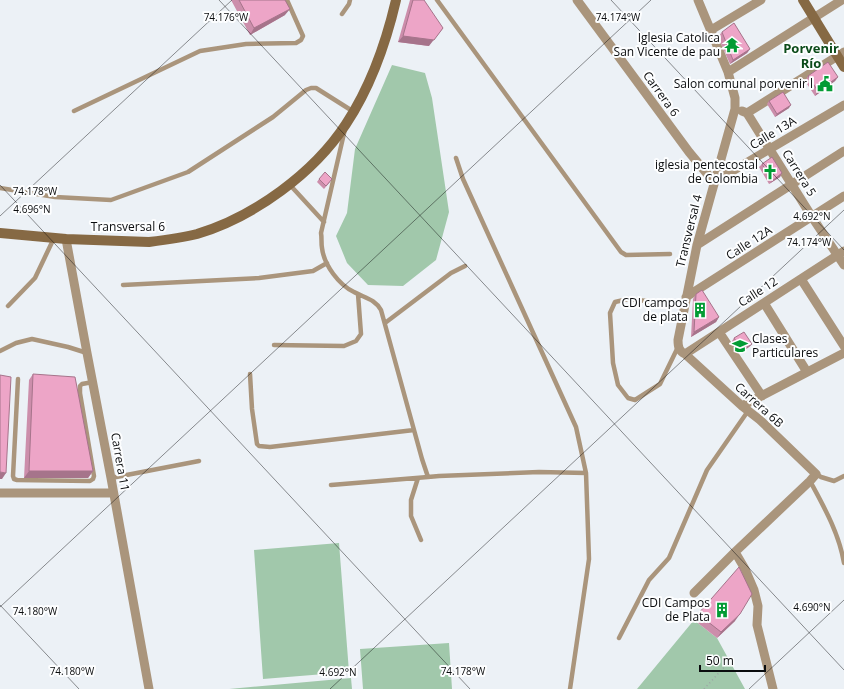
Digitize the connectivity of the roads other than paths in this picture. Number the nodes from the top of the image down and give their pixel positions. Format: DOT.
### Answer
graph roads {
  1 [pos="287,0"];
  2 [pos="350,0"];
  3 [pos="396,0"];
  4 [pos="437,0"];
  5 [pos="577,0"];
  6 [pos="698,0"];
  7 [pos="761,0"];
  8 [pos="803,0"];
  9 [pos="842,0"];
  10 [pos="342,14"];
  11 [pos="814,18"];
  12 [pos="711,30"];
  13 [pos="841,54"];
  14 [pos="844,67"];
  15 [pos="728,72"];
  16 [pos="844,105"];
  17 [pos="735,109"];
  18 [pos="74,111"];
  19 [pos="354,112"];
  20 [pos="747,113"];
  21 [pos="346,124"];
  22 [pos="770,149"];
  23 [pos="844,151"];
  24 [pos="456,158"];
  25 [pos="714,182"];
  26 [pos="290,184"];
  27 [pos="792,184"];
  28 [pos="0,188"];
  29 [pos="844,196"];
  30 [pos="812,217"];
  31 [pos="324,222"];
  32 [pos="0,233"];
  33 [pos="54,238"];
  34 [pos="66,239"];
  35 [pos="697,244"];
  36 [pos="841,253"];
  37 [pos="670,254"];
  38 [pos="327,263"];
  39 [pos="844,265"];
  40 [pos="465,266"];
  41 [pos="801,279"];
  42 [pos="123,285"];
  43 [pos="358,294"];
  44 [pos="686,301"];
  45 [pos="764,303"];
  46 [pos="8,306"];
  47 [pos="385,323"];
  48 [pos="719,332"];
  49 [pos="274,345"];
  50 [pos="678,346"];
  51 [pos="844,346"];
  52 [pos="0,351"];
  53 [pos="87,353"];
  54 [pos="844,353"];
  55 [pos="685,354"];
  56 [pos="807,372"];
  57 [pos="250,374"];
  58 [pos="18,379"];
  59 [pos="93,382"];
  60 [pos="762,396"];
  61 [pos="745,409"];
  62 [pos="414,430"];
  63 [pos="199,461"];
  64 [pos="586,473"];
  65 [pos="844,476"];
  66 [pos="428,477"];
  67 [pos="111,478"];
  68 [pos="418,478"];
  69 [pos="813,478"];
  70 [pos="331,485"];
  71 [pos="0,493"];
  72 [pos="113,493"];
  73 [pos="421,540"];
  74 [pos="734,552"];
  75 [pos="844,563"];
  76 [pos="694,593"];
  77 [pos="619,638"];
  78 [pos="149,689"];
  79 [pos="570,689"];
  80 [pos="773,689"];
  1 -- 18 [label="lane"];
  2 -- 10 [label="lane"];
  3 -- 19 [label="street, Transversal 6"];
  4 -- 37 [label="lane"];
  5 -- 25 [label="street, Carrera 6"];
  6 -- 12 [label="street, Transversal 4"];
  7 -- 12 [label="street"];
  8 -- 11 [label="street"];
  9 -- 11 [label="street"];
  11 -- 13 [label="street"];
  11 -- 15 [label="street"];
  12 -- 15 [label="street, Transversal 4"];
  13 -- 14 [label="street"];
  13 -- 20 [label="street"];
  15 -- 17 [label="street, Transversal 4"];
  16 -- 22 [label="street, Calle 13A"];
  17 -- 20 [label="street"];
  17 -- 25 [label="street, Transversal 4"];
  19 -- 21 [label="street, Transversal 6"];
  19 -- 28 [label="lane"];
  20 -- 22 [label="street, Carrera 5"];
  21 -- 26 [label="street, Transversal 6"];
  21 -- 31 [label="lane"];
  22 -- 25 [label="street, Calle 13A"];
  22 -- 27 [label="street, Carrera 5"];
  23 -- 27 [label="street"];
  24 -- 64 [label="lane"];
  25 -- 35 [label="street, Transversal 4"];
  26 -- 31 [label="lane"];
  26 -- 34 [label="street, Transversal 6"];
  27 -- 30 [label="street, Carrera 5"];
  27 -- 35 [label="street"];
  29 -- 30 [label="street, Calle 12A"];
  30 -- 36 [label="street, Carrera 5"];
  30 -- 44 [label="street, Calle 12A"];
  31 -- 38 [label="lane"];
  32 -- 33 [label="street, Transversal 6"];
  33 -- 34 [label="street, Transversal 6"];
  33 -- 46 [label="lane"];
  34 -- 53 [label="street, Carrera 11"];
  35 -- 44 [label="street, Transversal 4"];
  36 -- 39 [label="street, Carrera 5"];
  36 -- 41 [label="street, Calle 12"];
  38 -- 42 [label="lane"];
  38 -- 43 [label="lane"];
  40 -- 47 [label="lane"];
  41 -- 45 [label="street, Calle 12"];
  41 -- 51 [label="street"];
  43 -- 47 [label="lane"];
  43 -- 49 [label="lane"];
  44 -- 50 [label="street, Transversal 4"];
  44 -- 50 [label="lane"];
  45 -- 48 [label="street, Calle 12"];
  45 -- 56 [label="street"];
  47 -- 62 [label="lane"];
  48 -- 55 [label="street, Calle 12"];
  48 -- 60 [label="street"];
  50 -- 55 [label="street"];
  52 -- 53 [label="lane"];
  53 -- 59 [label="street, Carrera 11"];
  54 -- 56 [label="street"];
  55 -- 61 [label="street, Carrera 6B"];
  56 -- 60 [label="street"];
  57 -- 62 [label="lane"];
  58 -- 59 [label="lane"];
  59 -- 67 [label="street, Carrera 11"];
  60 -- 61 [label="street"];
  61 -- 69 [label="street, Carrera 6B"];
  61 -- 77 [label="lane"];
  62 -- 66 [label="lane"];
  63 -- 67 [label="lane"];
  64 -- 66 [label="lane"];
  64 -- 79 [label="lane"];
  65 -- 69 [label="lane"];
  66 -- 68 [label="lane"];
  67 -- 72 [label="street, Carrera 11"];
  68 -- 70 [label="lane"];
  68 -- 73 [label="lane"];
  69 -- 74 [label="street"];
  69 -- 75 [label="lane"];
  71 -- 72 [label="street"];
  72 -- 78 [label="street, Carrera 11"];
  74 -- 76 [label="street"];
  74 -- 80 [label="street"];
}
